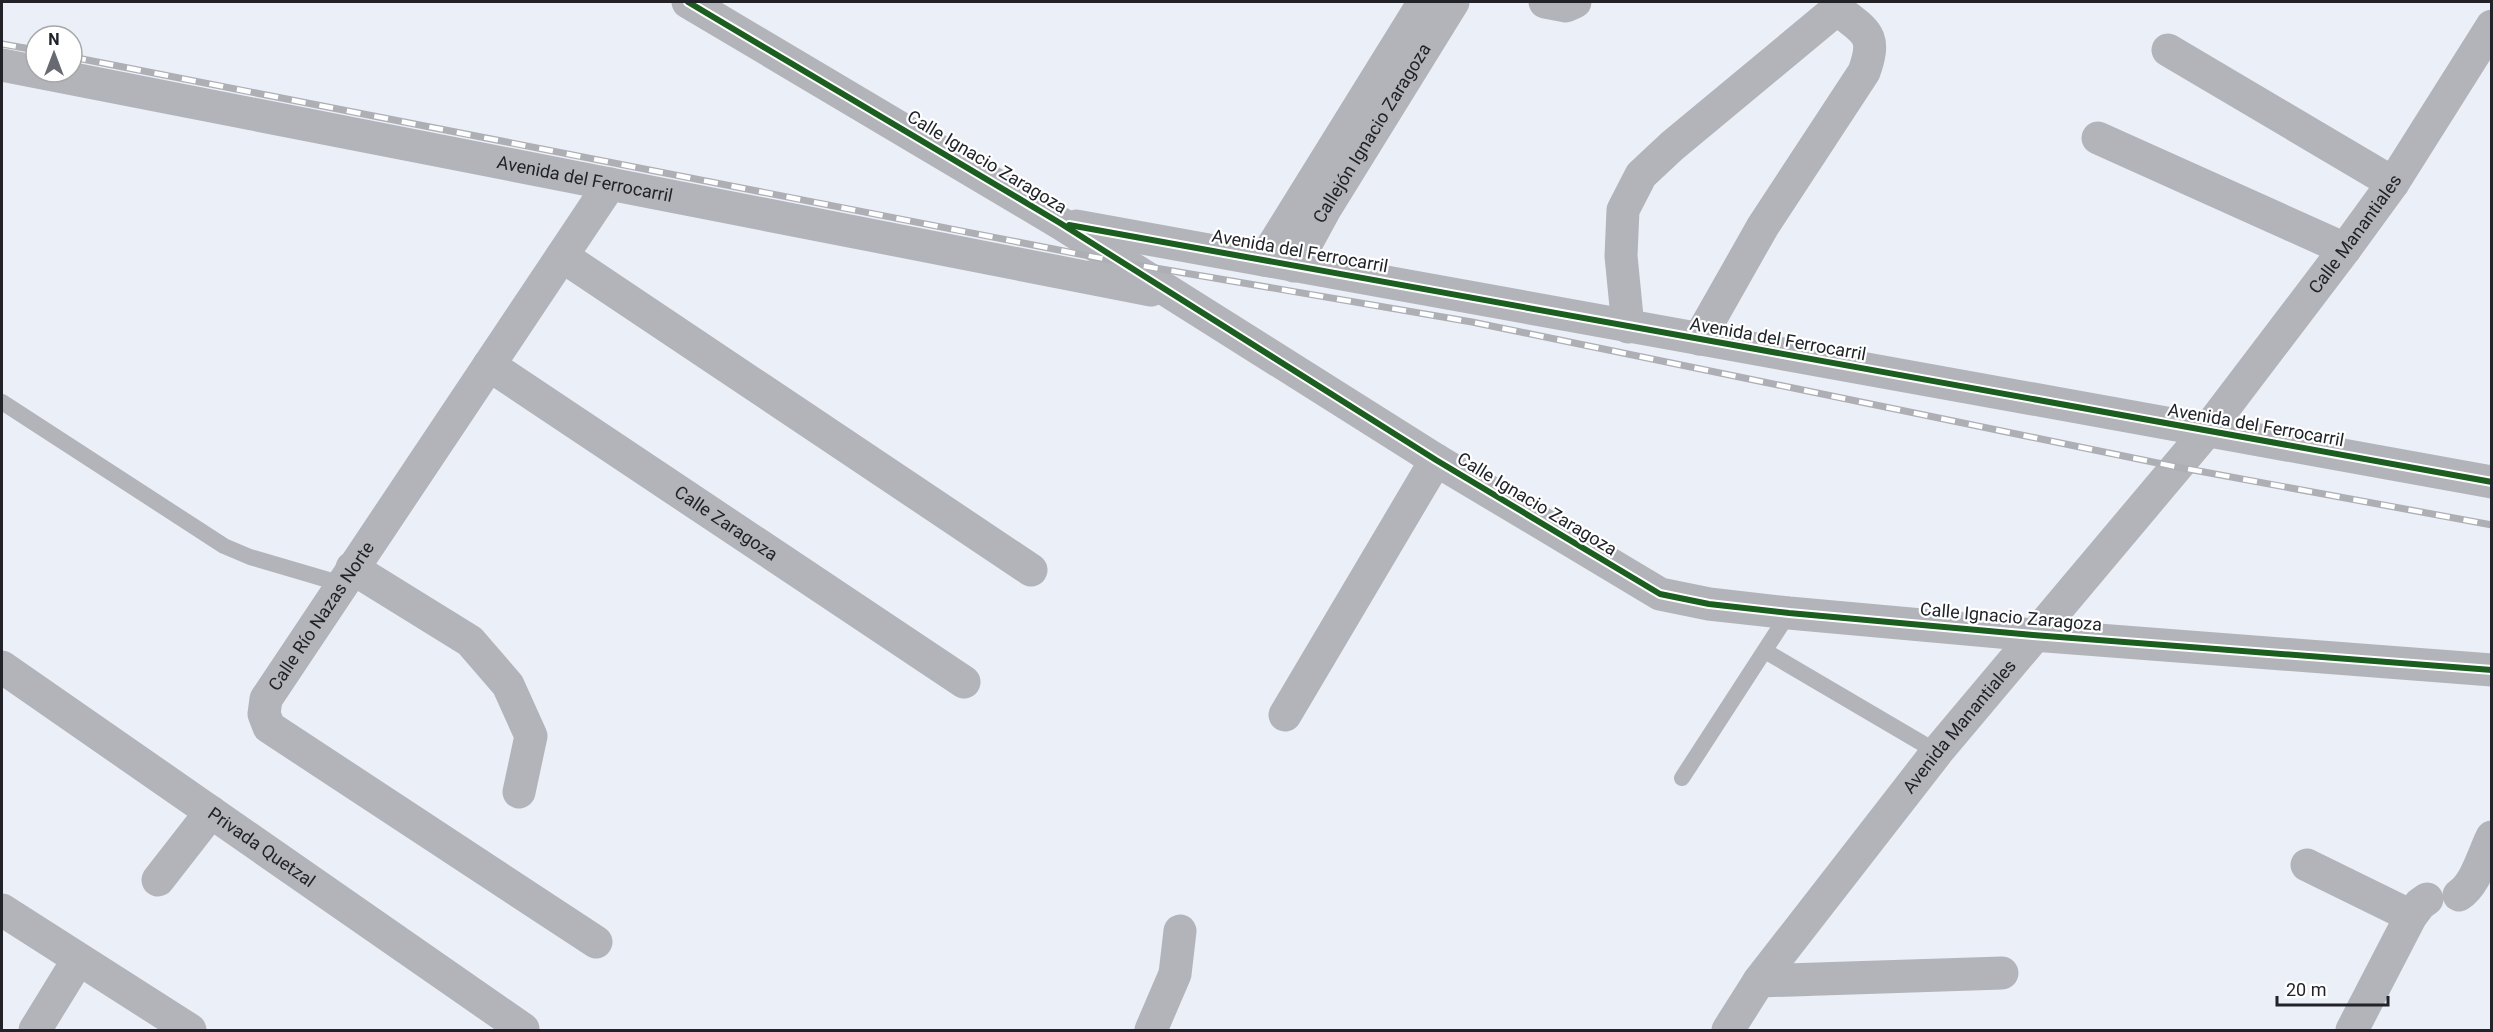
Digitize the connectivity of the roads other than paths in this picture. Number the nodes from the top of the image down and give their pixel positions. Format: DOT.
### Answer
graph roads {
  1 [pos="688,2"];
  2 [pos="1424,2"];
  3 [pos="1453,2"];
  4 [pos="1545,2"];
  5 [pos="1575,2"];
  6 [pos="1839,5"];
  7 [pos="2492,26"];
  8 [pos="2168,50"];
  9 [pos="2,65"];
  10 [pos="2098,138"];
  11 [pos="2393,183"];
  12 [pos="610,184"];
  13 [pos="1060,223"];
  14 [pos="2345,249"];
  15 [pos="562,256"];
  16 [pos="1279,263"];
  17 [pos="1168,293"];
  18 [pos="1628,327"];
  19 [pos="1699,339"];
  20 [pos="489,365"];
  21 [pos="2,402"];
  22 [pos="2206,432"];
  23 [pos="1436,460"];
  24 [pos="2492,482"];
  25 [pos="1031,570"];
  26 [pos="347,576"];
  27 [pos="1789,613"];
  28 [pos="2033,635"];
  29 [pos="1765,651"];
  30 [pos="2,667"];
  31 [pos="2492,670"];
  32 [pos="964,682"];
  33 [pos="1285,716"];
  34 [pos="1937,752"];
  35 [pos="1682,778"];
  36 [pos="519,792"];
  37 [pos="211,812"];
  38 [pos="2492,837"];
  39 [pos="2307,865"];
  40 [pos="159,880"];
  41 [pos="2432,903"];
  42 [pos="2,910"];
  43 [pos="1180,931"];
  44 [pos="596,942"];
  45 [pos="78,960"];
  46 [pos="2002,973"];
  47 [pos="1760,981"];
  48 [pos="523,1029"];
  49 [pos="35,1030"];
  50 [pos="190,1030"];
  51 [pos="1151,1030"];
  52 [pos="1728,1030"];
  53 [pos="2352,1030"];
  1 -- 13 [label="street, Calle Ignacio Zaragoza"];
  2 -- 16 [label="street"];
  3 -- 16 [label="street, Callejón Ignacio Zaragoza"];
  4 -- 5 [label="street"];
  6 -- 18 [label="street"];
  6 -- 19 [label="street"];
  7 -- 11 [label="street, Calle Manantiales"];
  8 -- 11 [label="street"];
  9 -- 12 [label="street, Avenida del Ferrocarril"];
  10 -- 14 [label="street"];
  11 -- 14 [label="street, Calle Manantiales"];
  12 -- 15 [label="street, Calle Río Nazas Norte"];
  12 -- 17 [label="street, Avenida del Ferrocarril"];
  13 -- 16 [label="street, Avenida del Ferrocarril"];
  13 -- 17 [label="street, Calle Ignacio Zaragoza"];
  14 -- 22 [label="street, Calle Manantiales"];
  15 -- 20 [label="street, Calle Río Nazas Norte"];
  15 -- 25 [label="street"];
  16 -- 18 [label="street, Avenida del Ferrocarril"];
  17 -- 23 [label="street, Calle Ignacio Zaragoza"];
  18 -- 19 [label="street, Avenida del Ferrocarril"];
  19 -- 22 [label="street, Avenida del Ferrocarril"];
  20 -- 26 [label="street, Calle Río Nazas Norte"];
  20 -- 32 [label="street, Calle Zaragoza"];
  21 -- 26 [label="lane"];
  22 -- 24 [label="street, Avenida del Ferrocarril"];
  22 -- 28 [label="street, Avenida Manantiales"];
  23 -- 27 [label="street, Calle Ignacio Zaragoza"];
  23 -- 33 [label="street"];
  26 -- 36 [label="street"];
  26 -- 44 [label="street, Calle Río Nazas Norte"];
  27 -- 28 [label="street, Calle Ignacio Zaragoza"];
  27 -- 29 [label="lane"];
  28 -- 31 [label="street, Calle Ignacio Zaragoza"];
  28 -- 34 [label="street, Avenida Manantiales"];
  29 -- 34 [label="lane"];
  29 -- 35 [label="lane"];
  30 -- 37 [label="street, Privada Quetzal"];
  34 -- 47 [label="street, Avenida Manantiales"];
  37 -- 40 [label="street"];
  37 -- 48 [label="street, Privada Quetzal"];
  38 -- 41 [label="street"];
  39 -- 41 [label="street"];
  41 -- 53 [label="street"];
  42 -- 45 [label="street"];
  43 -- 51 [label="street"];
  45 -- 49 [label="street"];
  45 -- 50 [label="street"];
  46 -- 47 [label="street"];
  47 -- 52 [label="street, Avenida Manantiales"];
}
